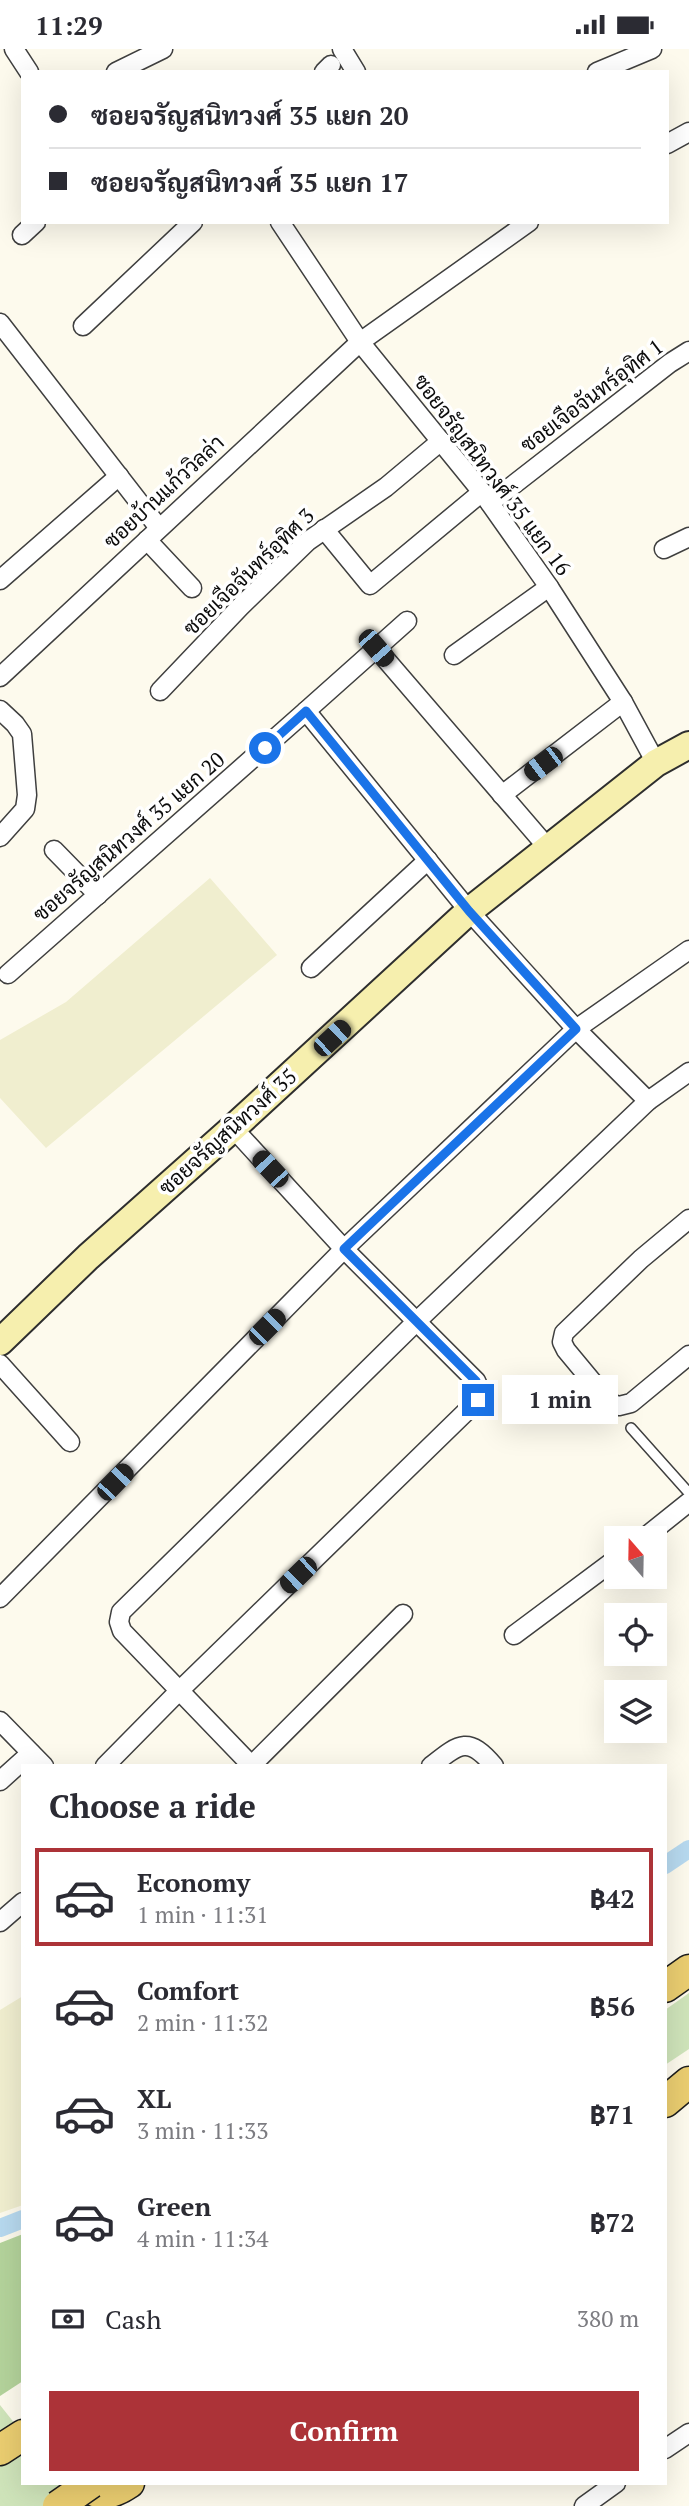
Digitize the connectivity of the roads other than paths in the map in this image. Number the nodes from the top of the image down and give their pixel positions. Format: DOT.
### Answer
graph roads {
  1 [pos="14,49"];
  2 [pos="163,49"];
  3 [pos="342,49"];
  4 [pos="652,49"];
  5 [pos="28,70"];
  6 [pos="120,70"];
  7 [pos="355,70"];
  8 [pos="602,70"];
  9 [pos="689,132"];
  10 [pos="669,143"];
  11 [pos="34,224"];
  12 [pos="191,224"];
  13 [pos="281,224"];
  14 [pos="526,224"];
  15 [pos="22,235"];
  16 [pos="0,323"];
  17 [pos="83,326"];
  18 [pos="360,342"];
  19 [pos="689,351"];
  20 [pos="442,441"];
  21 [pos="119,476"];
  22 [pos="486,498"];
  23 [pos="324,529"];
  24 [pos="153,534"];
  25 [pos="689,537"];
  26 [pos="664,549"];
  27 [pos="0,580"];
  28 [pos="549,587"];
  29 [pos="192,588"];
  30 [pos="407,621"];
  31 [pos="376,648"];
  32 [pos="454,656"];
  33 [pos="0,677"];
  34 [pos="160,691"];
  35 [pos="623,702"];
  36 [pos="0,710"];
  37 [pos="306,711"];
  38 [pos="689,745"];
  39 [pos="656,763"];
  40 [pos="502,795"];
  41 [pos="0,837"];
  42 [pos="548,848"];
  43 [pos="54,850"];
  44 [pos="428,860"];
  45 [pos="98,895"];
  46 [pos="469,911"];
  47 [pos="689,950"];
  48 [pos="311,968"];
  49 [pos="8,974"];
  50 [pos="576,1029"];
  51 [pos="689,1072"];
  52 [pos="648,1101"];
  53 [pos="233,1128"];
  54 [pos="689,1219"];
  55 [pos="344,1249"];
  56 [pos="417,1321"];
  57 [pos="0,1342"];
  58 [pos="689,1355"];
  59 [pos="0,1364"];
  60 [pos="631,1428"];
  61 [pos="70,1442"];
  62 [pos="689,1493"];
  63 [pos="685,1512"];
  64 [pos="663,1526"];
  65 [pos="604,1568"];
  66 [pos="0,1598"];
  67 [pos="403,1614"];
  68 [pos="514,1635"];
  69 [pos="178,1692"];
  70 [pos="0,1720"];
  71 [pos="38,1759"];
  72 [pos="107,1764"];
  73 [pos="249,1764"];
  74 [pos="253,1764"];
  75 [pos="434,1764"];
  76 [pos="492,1764"];
  77 [pos="21,1769"];
  78 [pos="0,1781"];
  79 [pos="21,1904"];
  80 [pos="0,1922"];
  81 [pos="689,2079"];
  82 [pos="667,2092"];
  83 [pos="667,2100"];
  84 [pos="689,2433"];
  85 [pos="21,2436"];
  86 [pos="667,2448"];
  87 [pos="0,2450"];
  88 [pos="86,2485"];
  89 [pos="88,2485"];
  90 [pos="125,2485"];
  91 [pos="613,2485"];
  92 [pos="58,2506"];
  93 [pos="584,2506"];
  1 -- 5 [label="street"];
  2 -- 6 [label="street"];
  3 -- 7 [label="street"];
  4 -- 8 [label="street"];
  9 -- 10 [label="street"];
  11 -- 15 [label="street"];
  12 -- 17 [label="street"];
  13 -- 18 [label="street, ซอยจรัญสนิทวงศ์ 35 แยก 16"];
  14 -- 18 [label="street, ซอยบ้านแก้ววิลล่า"];
  16 -- 21 [label="street"];
  18 -- 20 [label="street, ซอยจรัญสนิทวงศ์ 35 แยก 16"];
  18 -- 24 [label="street, ซอยบ้านแก้ววิลล่า"];
  19 -- 22 [label="street, ซอยเจือจันทร์อุทิศ 1"];
  20 -- 22 [label="street, ซอยจรัญสนิทวงศ์ 35 แยก 16"];
  20 -- 23 [label="street, ซอยเจือจันทร์อุทิศ 3"];
  21 -- 24 [label="street"];
  21 -- 27 [label="street"];
  22 -- 23 [label="street, ซอยเจือจันทร์อุทิศ 1"];
  22 -- 28 [label="street, ซอยจรัญสนิทวงศ์ 35 แยก 16"];
  23 -- 34 [label="street, ซอยเจือจันทร์อุทิศ 3"];
  24 -- 29 [label="street"];
  24 -- 33 [label="street, ซอยบ้านแก้ววิลล่า"];
  25 -- 26 [label="street"];
  28 -- 32 [label="street"];
  28 -- 35 [label="street, ซอยจรัญสนิทวงศ์ 35 แยก 16"];
  30 -- 31 [label="street, ซอยจรัญสนิทวงศ์ 35 แยก 20"];
  31 -- 37 [label="street, ซอยจรัญสนิทวงศ์ 35 แยก 20"];
  31 -- 40 [label="street"];
  35 -- 39 [label="street, ซอยจรัญสนิทวงศ์ 35 แยก 16"];
  35 -- 40 [label="street"];
  36 -- 41 [label="street"];
  37 -- 44 [label="street"];
  37 -- 45 [label="street, ซอยจรัญสนิทวงศ์ 35 แยก 20"];
  38 -- 39 [label="street, ซอยจรัญสนิทวงศ์ 35"];
  39 -- 42 [label="street, ซอยจรัญสนิทวงศ์ 35"];
  40 -- 42 [label="street"];
  42 -- 46 [label="street, ซอยจรัญสนิทวงศ์ 35"];
  43 -- 45 [label="street"];
  44 -- 46 [label="street"];
  44 -- 48 [label="street"];
  45 -- 49 [label="street, ซอยจรัญสนิทวงศ์ 35 แยก 20"];
  46 -- 50 [label="street"];
  46 -- 53 [label="street, ซอยจรัญสนิทวงศ์ 35"];
  47 -- 50 [label="street"];
  50 -- 52 [label="street"];
  50 -- 55 [label="street"];
  51 -- 52 [label="street"];
  52 -- 56 [label="street"];
  53 -- 55 [label="street"];
  53 -- 57 [label="street, ซอยจรัญสนิทวงศ์ 35"];
  54 -- 58 [label="street"];
  55 -- 56 [label="street"];
  55 -- 66 [label="street"];
  56 -- 69 [label="street"];
  56 -- 69 [label="street"];
  59 -- 61 [label="street"];
  60 -- 62 [label="lane"];
  63 -- 64 [label="street"];
  65 -- 68 [label="street"];
  67 -- 74 [label="street"];
  69 -- 72 [label="street"];
  69 -- 73 [label="street"];
  70 -- 71 [label="street"];
  75 -- 76 [label="street"];
  77 -- 78 [label="street"];
  79 -- 80 [label="street"];
  81 -- 82 [label="main road"];
  81 -- 83 [label="main road"];
  84 -- 86 [label="street"];
  85 -- 87 [label="main road"];
  88 -- 90 [label="main road"];
  89 -- 92 [label="main road, bridge"];
  91 -- 93 [label="street"];
}
